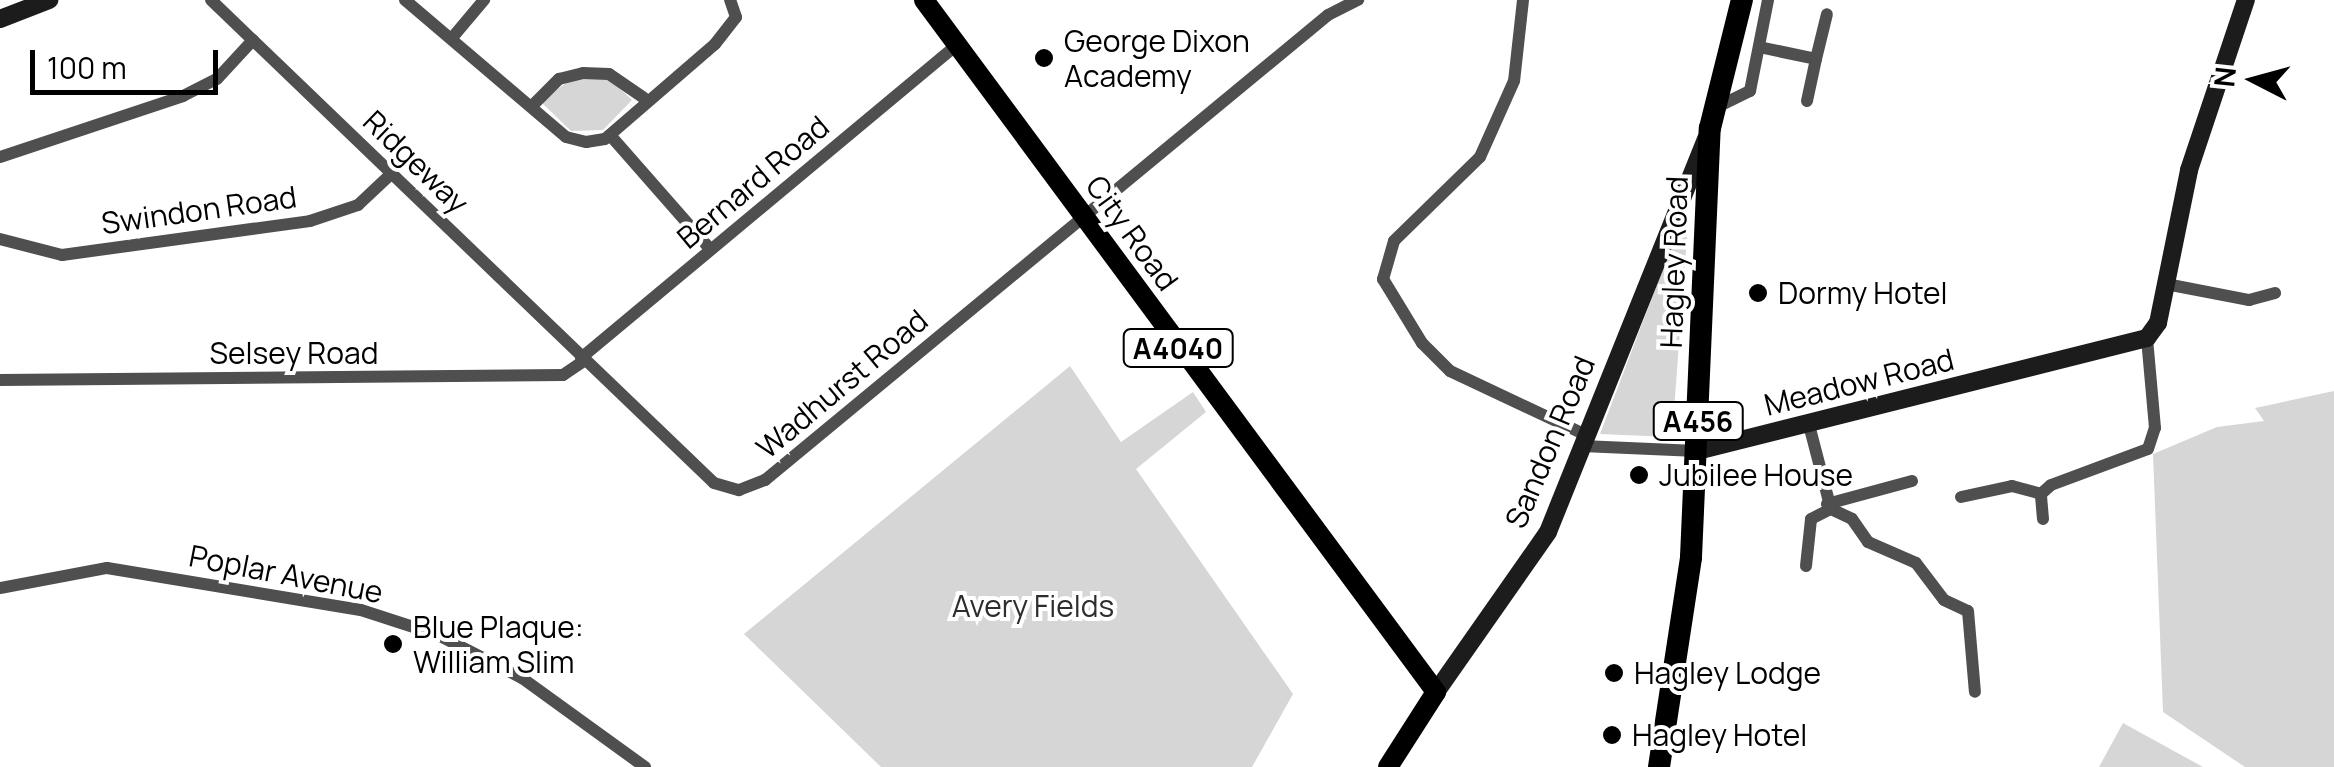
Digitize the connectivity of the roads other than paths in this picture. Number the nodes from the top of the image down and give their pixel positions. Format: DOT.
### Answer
graph roads {
  1 [pos="49,0"];
  2 [pos="211,0"];
  3 [pos="405,0"];
  4 [pos="484,0"];
  5 [pos="730,0"];
  6 [pos="924,0"];
  7 [pos="1358,0"];
  8 [pos="1522,0"];
  9 [pos="1742,0"];
  10 [pos="1768,0"];
  11 [pos="2246,0"];
  12 [pos="1826,14"];
  13 [pos="0,18"];
  14 [pos="452,38"];
  15 [pos="253,40"];
  16 [pos="958,45"];
  17 [pos="1759,47"];
  18 [pos="1816,60"];
  19 [pos="644,98"];
  20 [pos="1806,101"];
  21 [pos="533,105"];
  22 [pos="1712,118"];
  23 [pos="610,135"];
  24 [pos="0,157"];
  25 [pos="392,173"];
  26 [pos="1705,198"];
  27 [pos="1084,217"];
  28 [pos="1671,223"];
  29 [pos="0,240"];
  30 [pos="710,250"];
  31 [pos="2166,284"];
  32 [pos="2275,292"];
  33 [pos="2147,338"];
  34 [pos="582,359"];
  35 [pos="0,380"];
  36 [pos="1808,422"];
  37 [pos="1584,440"];
  38 [pos="1697,451"];
  39 [pos="1912,481"];
  40 [pos="2041,494"];
  41 [pos="1962,497"];
  42 [pos="1829,506"];
  43 [pos="2044,519"];
  44 [pos="1806,566"];
  45 [pos="0,588"];
  46 [pos="1436,692"];
  47 [pos="1976,692"];
  48 [pos="644,767"];
  49 [pos="1388,767"];
  50 [pos="1659,767"];
  1 -- 13 [label="street"];
  2 -- 15 [label="street, Ridgeway"];
  3 -- 14 [label="street"];
  4 -- 14 [label="street"];
  5 -- 19 [label="street"];
  6 -- 16 [label="main road, City Road / A4040"];
  7 -- 27 [label="street, Wadhurst Road"];
  8 -- 37 [label="street"];
  9 -- 22 [label="highway, Hagley Road / A456"];
  10 -- 17 [label="street"];
  11 -- 31 [label="street"];
  12 -- 18 [label="street"];
  14 -- 21 [label="street"];
  15 -- 24 [label="street"];
  15 -- 25 [label="street, Ridgeway"];
  16 -- 27 [label="main road, City Road / A4040"];
  16 -- 30 [label="street, Bernard Road"];
  17 -- 18 [label="street"];
  17 -- 22 [label="street"];
  18 -- 20 [label="street"];
  19 -- 21 [label="street"];
  19 -- 23 [label="street"];
  21 -- 23 [label="street"];
  22 -- 26 [label="highway, Hagley Road / A456"];
  22 -- 28 [label="street, Sandon Road"];
  23 -- 30 [label="street"];
  25 -- 29 [label="street, Swindon Road"];
  25 -- 34 [label="street, Ridgeway"];
  26 -- 28 [label="street"];
  26 -- 38 [label="highway, Hagley Road / A456"];
  27 -- 34 [label="street, Wadhurst Road"];
  27 -- 46 [label="main road, City Road / A4040"];
  28 -- 37 [label="street, Sandon Road"];
  30 -- 34 [label="street, Bernard Road"];
  31 -- 32 [label="street"];
  31 -- 33 [label="street"];
  33 -- 36 [label="street, Meadow Road"];
  33 -- 40 [label="street"];
  34 -- 35 [label="street, Selsey Road"];
  36 -- 38 [label="street, Meadow Road"];
  36 -- 42 [label="street"];
  37 -- 38 [label="street, Meadow Road"];
  37 -- 46 [label="street, Sandon Road"];
  38 -- 50 [label="highway, Hagley Road / A456"];
  39 -- 42 [label="street"];
  40 -- 41 [label="street"];
  40 -- 43 [label="street"];
  42 -- 44 [label="street"];
  42 -- 47 [label="street"];
  45 -- 48 [label="street, Poplar Avenue"];
  46 -- 49 [label="main road, Sandon Road"];
}
